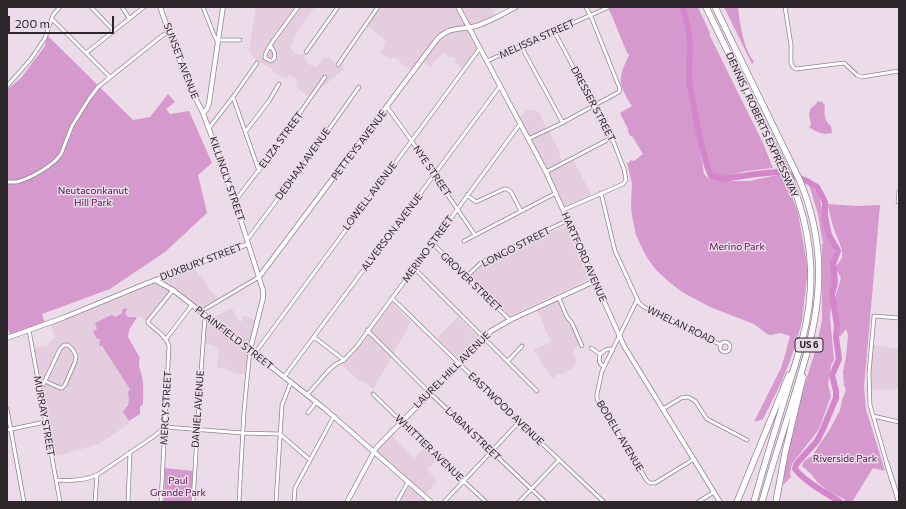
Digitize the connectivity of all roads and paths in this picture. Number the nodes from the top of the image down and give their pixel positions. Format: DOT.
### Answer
graph roads {
  1 [pos="60,7"];
  2 [pos="91,7"];
  3 [pos="122,7"];
  4 [pos="144,7"];
  5 [pos="160,7"];
  6 [pos="203,7"];
  7 [pos="223,7"];
  8 [pos="298,7"];
  9 [pos="338,7"];
  10 [pos="378,7"];
  11 [pos="458,7"];
  12 [pos="516,7"];
  13 [pos="586,7"];
  14 [pos="609,7"];
  15 [pos="706,7"];
  16 [pos="715,7"];
  17 [pos="785,7"];
  18 [pos="590,15"];
  19 [pos="129,18"];
  20 [pos="52,19"];
  21 [pos="468,27"];
  22 [pos="114,31"];
  23 [pos="554,31"];
  24 [pos="169,32"];
  25 [pos="240,40"];
  26 [pos="219,41"];
  27 [pos="270,45"];
  28 [pos="521,46"];
  29 [pos="480,48"];
  30 [pos="306,52"];
  31 [pos="86,53"];
  32 [pos="486,61"];
  33 [pos="257,63"];
  34 [pos="338,65"];
  35 [pos="899,71"];
  36 [pos="110,77"];
  37 [pos="325,77"];
  38 [pos="279,84"];
  39 [pos="7,86"];
  40 [pos="500,86"];
  41 [pos="359,87"];
  42 [pos="233,97"];
  43 [pos="594,106"];
  44 [pos="387,107"];
  45 [pos="203,113"];
  46 [pos="563,123"];
  47 [pos="520,124"];
  48 [pos="209,128"];
  49 [pos="246,132"];
  50 [pos="611,138"];
  51 [pos="528,139"];
  52 [pos="412,140"];
  53 [pos="259,170"];
  54 [pos="546,172"];
  55 [pos="434,175"];
  56 [pos="7,182"];
  57 [pos="899,191"];
  58 [pos="556,193"];
  59 [pos="600,193"];
  60 [pos="467,195"];
  61 [pos="235,201"];
  62 [pos="898,202"];
  63 [pos="457,208"];
  64 [pos="563,210"];
  65 [pos="521,211"];
  66 [pos="568,220"];
  67 [pos="475,235"];
  68 [pos="464,241"];
  69 [pos="248,242"];
  70 [pos="432,243"];
  71 [pos="414,268"];
  72 [pos="466,277"];
  73 [pos="259,278"];
  74 [pos="154,280"];
  75 [pos="595,281"];
  76 [pos="173,290"];
  77 [pos="392,298"];
  78 [pos="559,298"];
  79 [pos="637,300"];
  80 [pos="192,305"];
  81 [pos="200,312"];
  82 [pos="205,316"];
  83 [pos="899,318"];
  84 [pos="510,320"];
  85 [pos="29,330"];
  86 [pos="367,330"];
  87 [pos="619,336"];
  88 [pos="314,337"];
  89 [pos="803,337"];
  90 [pos="7,338"];
  91 [pos="484,338"];
  92 [pos="166,339"];
  93 [pos="810,342"];
  94 [pos="256,344"];
  95 [pos="721,344"];
  96 [pos="522,346"];
  97 [pos="582,346"];
  98 [pos="591,348"];
  99 [pos="250,350"];
  100 [pos="613,350"];
  101 [pos="600,354"];
  102 [pos="344,360"];
  103 [pos="508,361"];
  104 [pos="459,364"];
  105 [pos="604,367"];
  106 [pos="284,377"];
  107 [pos="45,382"];
  108 [pos="291,382"];
  109 [pos="39,388"];
  110 [pos="537,391"];
  111 [pos="430,392"];
  112 [pos="373,394"];
  113 [pos="306,395"];
  114 [pos="316,402"];
  115 [pos="7,409"];
  116 [pos="663,409"];
  117 [pos="308,413"];
  118 [pos="334,416"];
  119 [pos="873,416"];
  120 [pos="45,422"];
  121 [pos="401,422"];
  122 [pos="519,422"];
  123 [pos="899,422"];
  124 [pos="165,427"];
  125 [pos="9,429"];
  126 [pos="197,429"];
  127 [pos="242,433"];
  128 [pos="280,434"];
  129 [pos="747,440"];
  130 [pos="491,451"];
  131 [pos="130,452"];
  132 [pos="374,452"];
  133 [pos="694,459"];
  134 [pos="310,460"];
  135 [pos="559,460"];
  136 [pos="887,464"];
  137 [pos="97,475"];
  138 [pos="56,480"];
  139 [pos="463,481"];
  140 [pos="408,482"];
  141 [pos="531,489"];
  142 [pos="714,492"];
  143 [pos="737,501"];
  144 [pos="24,502"];
  145 [pos="60,502"];
  146 [pos="95,502"];
  147 [pos="128,502"];
  148 [pos="161,502"];
  149 [pos="193,502"];
  150 [pos="239,502"];
  151 [pos="276,502"];
  152 [pos="294,502"];
  153 [pos="347,502"];
  154 [pos="397,502"];
  155 [pos="431,502"];
  156 [pos="444,502"];
  157 [pos="486,502"];
  158 [pos="519,502"];
  159 [pos="545,502"];
  160 [pos="604,502"];
  161 [pos="698,502"];
  162 [pos="720,502"];
  163 [pos="754,502"];
  164 [pos="762,502"];
  165 [pos="776,502"];
  166 [pos="899,502"];
  1 -- 20 [label="street"];
  2 -- 22 [label="street"];
  3 -- 19 [label="street"];
  4 -- 19 [label="street"];
  5 -- 24 [label="main road, SUNSET AVENUE"];
  6 -- 26 [label="street"];
  7 -- 26 [label="main road"];
  8 -- 27 [label="street"];
  9 -- 30 [label="street"];
  10 -- 34 [label="street"];
  11 -- 21 [label="main road, HARTFORD AVENUE"];
  12 -- 21 [label="main road, PETTEYS AVENUE"];
  13 -- 18 [label="street"];
  14 -- 18 [label="street, MELISSA STREET"];
  15 -- 89 [label="highway, DENNIS J. ROBERTS EXPRESSWAY / US 6"];
  16 -- 93 [label="highway, DENNIS J. ROBERTS EXPRESSWAY / US 6"];
  17 -- 35 [label="street"];
  18 -- 23 [label="street, MELISSA STREET"];
  18 -- 43 [label="street"];
  19 -- 22 [label="street"];
  20 -- 31 [label="street"];
  20 -- 39 [label="street"];
  21 -- 29 [label="main road, HARTFORD AVENUE"];
  21 -- 44 [label="main road, PETTEYS AVENUE"];
  22 -- 31 [label="street"];
  23 -- 28 [label="street, MELISSA STREET"];
  23 -- 43 [label="street, DRESSER STREET"];
  24 -- 36 [label="street"];
  24 -- 45 [label="main road, SUNSET AVENUE"];
  25 -- 26 [label="street"];
  26 -- 45 [label="main road"];
  27 -- 27 [label="street"];
  28 -- 32 [label="street, MELISSA STREET"];
  28 -- 46 [label="street"];
  29 -- 32 [label="main road, HARTFORD AVENUE"];
  29 -- 52 [label="street, LOWELL AVENUE"];
  31 -- 36 [label="street"];
  32 -- 40 [label="main road, HARTFORD AVENUE"];
  33 -- 42 [label="street"];
  36 -- 56 [label="street"];
  37 -- 53 [label="street, ELIZA STREET"];
  38 -- 49 [label="street"];
  40 -- 47 [label="main road, HARTFORD AVENUE"];
  40 -- 55 [label="street, ALVERSON AVENUE"];
  41 -- 69 [label="street, DEDHAM AVENUE"];
  42 -- 48 [label="street"];
  42 -- 49 [label="street"];
  43 -- 46 [label="street"];
  43 -- 50 [label="street, DRESSER STREET"];
  44 -- 52 [label="street, NYE STREET"];
  44 -- 73 [label="main road, PETTEYS AVENUE"];
  45 -- 48 [label="main road, KILLINGLY STREET"];
  46 -- 51 [label="street"];
  47 -- 51 [label="main road, HARTFORD AVENUE"];
  47 -- 60 [label="street, MERINO STREET"];
  48 -- 61 [label="main road, KILLINGLY STREET"];
  49 -- 53 [label="street"];
  50 -- 54 [label="street"];
  50 -- 59 [label="street, DRESSER STREET"];
  51 -- 54 [label="main road, HARTFORD AVENUE"];
  52 -- 55 [label="street, NYE STREET"];
  52 -- 94 [label="street, LOWELL AVENUE"];
  53 -- 61 [label="street, ELIZA STREET"];
  54 -- 58 [label="main road, HARTFORD AVENUE"];
  55 -- 63 [label="street, NYE STREET"];
  55 -- 88 [label="street, ALVERSON AVENUE"];
  57 -- 62 [label="street"];
  58 -- 64 [label="main road, HARTFORD AVENUE"];
  58 -- 65 [label="street"];
  59 -- 64 [label="street"];
  59 -- 79 [label="street, WHELAN ROAD"];
  60 -- 63 [label="street, MERINO STREET"];
  60 -- 65 [label="street"];
  61 -- 69 [label="main road, KILLINGLY STREET"];
  63 -- 67 [label="street, NYE STREET"];
  63 -- 70 [label="street, MERINO STREET"];
  64 -- 66 [label="main road, HARTFORD AVENUE"];
  65 -- 67 [label="street"];
  66 -- 72 [label="street, LONGO STREET"];
  66 -- 75 [label="main road, HARTFORD AVENUE"];
  67 -- 68 [label="street"];
  69 -- 73 [label="main road, KILLINGLY STREET"];
  69 -- 74 [label="main road, DUXBURY STREET"];
  70 -- 71 [label="street, MERINO STREET"];
  70 -- 72 [label="street, GROVER STREET"];
  71 -- 77 [label="street, MERINO STREET"];
  71 -- 91 [label="street"];
  72 -- 84 [label="street, GROVER STREET"];
  73 -- 81 [label="street"];
  73 -- 94 [label="main road, KILLINGLY STREET"];
  74 -- 76 [label="main road, PLAINFIELD STREET"];
  74 -- 85 [label="main road"];
  75 -- 78 [label="main road, LAUREL HILL AVENUE"];
  75 -- 87 [label="main road, HARTFORD AVENUE"];
  76 -- 80 [label="main road, PLAINFIELD STREET"];
  76 -- 92 [label="street"];
  77 -- 86 [label="street, MERINO STREET"];
  77 -- 104 [label="street, EASTWOOD AVENUE"];
  78 -- 84 [label="main road, LAUREL HILL AVENUE"];
  78 -- 97 [label="street"];
  79 -- 87 [label="street, BODELL AVENUE"];
  79 -- 95 [label="street, WHELAN ROAD"];
  80 -- 81 [label="main road, PLAINFIELD STREET"];
  80 -- 92 [label="street"];
  81 -- 82 [label="main road, PLAINFIELD STREET"];
  82 -- 99 [label="main road, PLAINFIELD STREET"];
  82 -- 126 [label="street, DANIEL AVENUE"];
  83 -- 119 [label="street"];
  84 -- 91 [label="main road, LAUREL HILL AVENUE"];
  85 -- 90 [label="main road"];
  85 -- 109 [label="street, MURRAY STREET"];
  86 -- 102 [label="street, MERINO STREET"];
  86 -- 111 [label="street, LABAN STREET"];
  87 -- 100 [label="street, BODELL AVENUE"];
  87 -- 116 [label="main road, HARTFORD AVENUE"];
  88 -- 102 [label="street"];
  88 -- 106 [label="street, ALVERSON AVENUE"];
  89 -- 143 [label="highway"];
  89 -- 163 [label="highway, DENNIS J. ROBERTS EXPRESSWAY / US 6"];
  91 -- 103 [label="street"];
  91 -- 104 [label="main road, LAUREL HILL AVENUE"];
  92 -- 124 [label="street, MERCY STREET"];
  93 -- 164 [label="highway, DENNIS J. ROBERTS EXPRESSWAY / US 6"];
  93 -- 165 [label="highway"];
  94 -- 99 [label="main road, KILLINGLY STREET"];
  94 -- 99 [label="street, LOWELL AVENUE"];
  96 -- 103 [label="street"];
  98 -- 101 [label="street"];
  99 -- 106 [label="main road, PLAINFIELD STREET"];
  99 -- 127 [label="street"];
  100 -- 101 [label="street"];
  100 -- 105 [label="street, BODELL AVENUE"];
  101 -- 105 [label="street"];
  102 -- 113 [label="street, MERINO STREET"];
  103 -- 110 [label="street"];
  104 -- 111 [label="main road, LAUREL HILL AVENUE"];
  104 -- 122 [label="street, EASTWOOD AVENUE"];
  105 -- 133 [label="street, BODELL AVENUE"];
  106 -- 108 [label="main road, PLAINFIELD STREET"];
  107 -- 107 [label="street"];
  107 -- 109 [label="street"];
  108 -- 113 [label="main road, PLAINFIELD STREET"];
  108 -- 128 [label="street"];
  109 -- 120 [label="street, MURRAY STREET"];
  111 -- 121 [label="main road, LAUREL HILL AVENUE"];
  111 -- 130 [label="street, LABAN STREET"];
  112 -- 121 [label="street, WHITTIER AVENUE"];
  113 -- 114 [label="main road, PLAINFIELD STREET"];
  114 -- 117 [label="street"];
  114 -- 118 [label="main road, PLAINFIELD STREET"];
  115 -- 125 [label="street"];
  116 -- 129 [label="street"];
  116 -- 133 [label="main road, HARTFORD AVENUE"];
  118 -- 132 [label="main road, PLAINFIELD STREET"];
  118 -- 134 [label="street"];
  119 -- 123 [label="street"];
  119 -- 136 [label="street"];
  120 -- 125 [label="street"];
  120 -- 138 [label="street, MURRAY STREET"];
  121 -- 132 [label="main road, LAUREL HILL AVENUE"];
  121 -- 139 [label="street, WHITTIER AVENUE"];
  122 -- 130 [label="street"];
  122 -- 135 [label="street, EASTWOOD AVENUE"];
  124 -- 126 [label="street"];
  124 -- 131 [label="street"];
  124 -- 148 [label="street, MERCY STREET"];
  125 -- 144 [label="street"];
  126 -- 127 [label="street"];
  126 -- 149 [label="street, DANIEL AVENUE"];
  127 -- 128 [label="street"];
  127 -- 150 [label="street"];
  128 -- 134 [label="street"];
  128 -- 151 [label="street"];
  130 -- 139 [label="street"];
  130 -- 141 [label="street, LABAN STREET"];
  131 -- 137 [label="street"];
  131 -- 147 [label="street"];
  132 -- 140 [label="main road, PLAINFIELD STREET"];
  132 -- 153 [label="main road, LAUREL HILL AVENUE"];
  133 -- 142 [label="main road, HARTFORD AVENUE"];
  134 -- 152 [label="street"];
  135 -- 141 [label="street"];
  135 -- 160 [label="street, EASTWOOD AVENUE"];
  136 -- 166 [label="main road"];
  137 -- 138 [label="street"];
  137 -- 146 [label="street"];
  138 -- 145 [label="street, MURRAY STREET"];
  139 -- 156 [label="street"];
  139 -- 157 [label="street, WHITTIER AVENUE"];
  140 -- 154 [label="street"];
  140 -- 155 [label="main road, PLAINFIELD STREET"];
  141 -- 158 [label="street"];
  141 -- 159 [label="street, LABAN STREET"];
  142 -- 161 [label="street"];
  142 -- 162 [label="main road, HARTFORD AVENUE"];
}
